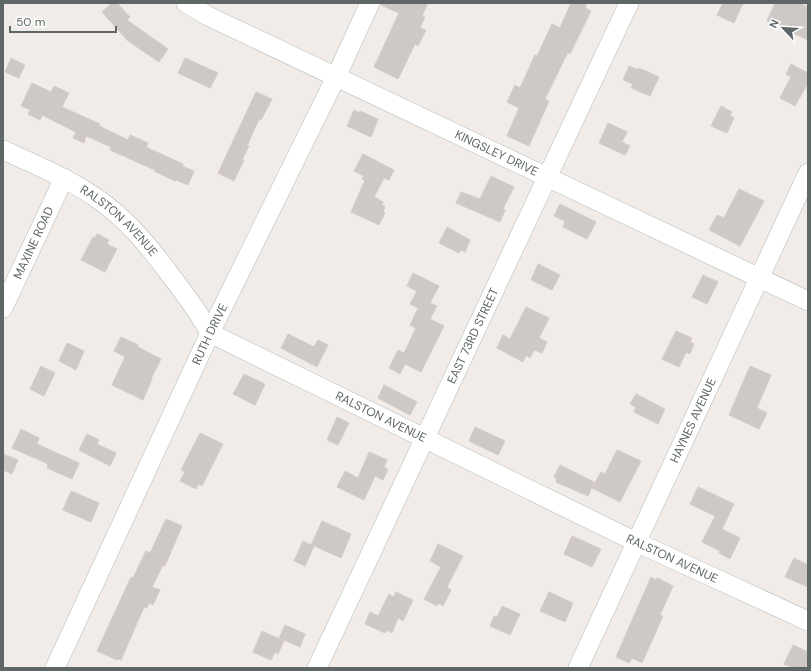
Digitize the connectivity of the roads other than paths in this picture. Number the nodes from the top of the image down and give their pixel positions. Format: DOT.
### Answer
graph roads {
  1 [pos="186,3"];
  2 [pos="370,3"];
  3 [pos="629,3"];
  4 [pos="336,77"];
  5 [pos="3,150"];
  6 [pos="808,173"];
  7 [pos="547,176"];
  8 [pos="64,178"];
  9 [pos="759,278"];
  10 [pos="808,301"];
  11 [pos="3,308"];
  12 [pos="210,334"];
  13 [pos="424,438"];
  14 [pos="636,542"];
  15 [pos="808,621"];
  16 [pos="55,668"];
  17 [pos="317,668"];
  18 [pos="578,668"];
  1 -- 4 [label="street, KINGSLEY DRIVE"];
  2 -- 4 [label="street, RUTH DRIVE"];
  3 -- 7 [label="street, EAST 73RD STREET"];
  4 -- 7 [label="street, KINGSLEY DRIVE"];
  4 -- 12 [label="street, RUTH DRIVE"];
  5 -- 8 [label="street, RALSTON AVENUE"];
  6 -- 9 [label="street, HAYNES AVENUE"];
  7 -- 9 [label="street, KINGSLEY DRIVE"];
  7 -- 13 [label="street, EAST 73RD STREET"];
  8 -- 11 [label="street, MAXINE ROAD"];
  8 -- 12 [label="street, RALSTON AVENUE"];
  9 -- 10 [label="street, KINGSLEY DRIVE"];
  9 -- 14 [label="street, HAYNES AVENUE"];
  12 -- 13 [label="street, RALSTON AVENUE"];
  12 -- 16 [label="street, RUTH DRIVE"];
  13 -- 14 [label="street, RALSTON AVENUE"];
  13 -- 17 [label="street, EAST 73RD STREET"];
  14 -- 15 [label="street, RALSTON AVENUE"];
  14 -- 18 [label="street, HAYNES AVENUE"];
}
